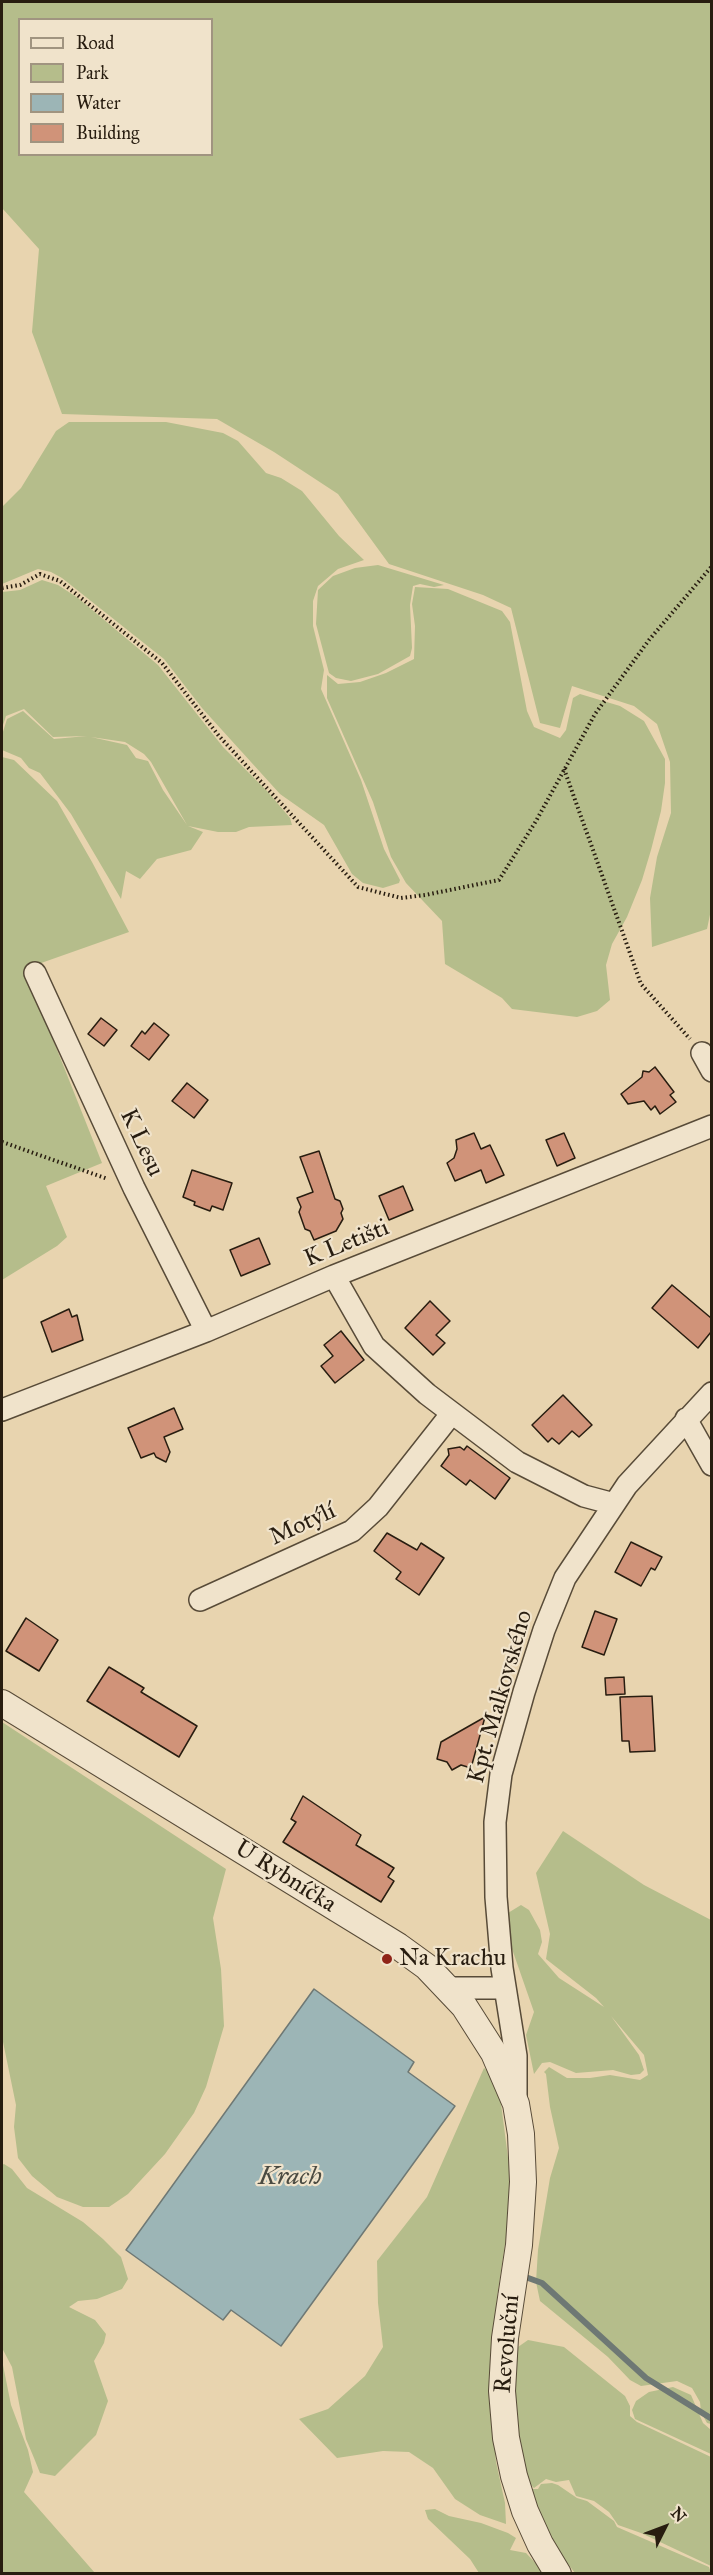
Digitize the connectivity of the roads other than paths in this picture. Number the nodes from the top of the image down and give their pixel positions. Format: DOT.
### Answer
graph roads {
  1 [pos="35,974"];
  2 [pos="711,1126"];
  3 [pos="334,1276"];
  4 [pos="206,1331"];
  5 [pos="711,1394"];
  6 [pos="2,1410"];
  7 [pos="452,1413"];
  8 [pos="686,1419"];
  9 [pos="711,1465"];
  10 [pos="614,1504"];
  11 [pos="200,1600"];
  12 [pos="2,1703"];
  13 [pos="448,1988"];
  14 [pos="506,1988"];
  15 [pos="516,2104"];
  16 [pos="558,2574"];
  1 -- 4 [label="street, K Lesu"];
  2 -- 3 [label="street, K Letišti"];
  3 -- 4 [label="street, K Letišti"];
  3 -- 7 [label="street"];
  4 -- 6 [label="street, K Letišti"];
  5 -- 8 [label="street, Kpt. Malkovského"];
  7 -- 10 [label="street"];
  7 -- 11 [label="street, Motýlí"];
  8 -- 9 [label="street"];
  8 -- 10 [label="street, Kpt. Malkovského"];
  10 -- 14 [label="street, Kpt. Malkovského"];
  12 -- 13 [label="street, U Rybníčka"];
  13 -- 14 [label="street"];
  13 -- 15 [label="street, U Rybníčka"];
  14 -- 15 [label="street, Kpt. Malkovského"];
  15 -- 16 [label="street, Revoluční"];
}
